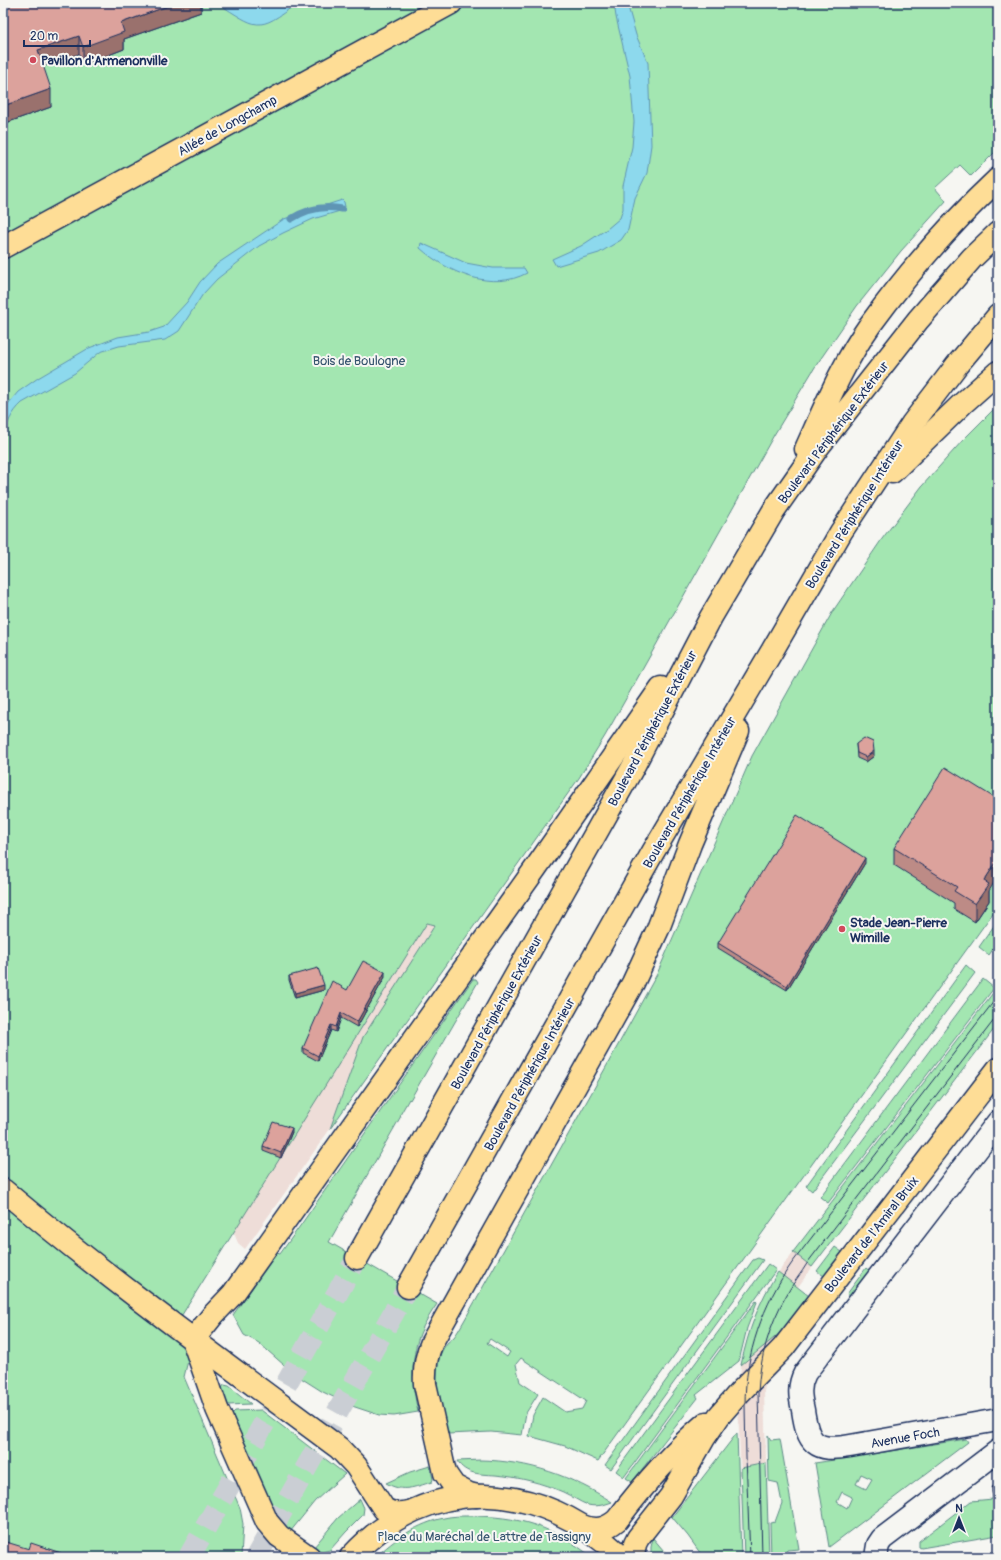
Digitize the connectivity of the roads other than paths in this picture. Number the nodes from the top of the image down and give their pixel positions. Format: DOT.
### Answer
graph roads {
  1 [pos="451,3"];
  2 [pos="998,180"];
  3 [pos="998,233"];
  4 [pos="3,247"];
  5 [pos="998,316"];
  6 [pos="998,372"];
  7 [pos="774,510"];
  8 [pos="840,532"];
  9 [pos="711,617"];
  10 [pos="772,651"];
  11 [pos="998,1069"];
  12 [pos="998,1122"];
  13 [pos="3,1190"];
  14 [pos="357,1258"];
  15 [pos="408,1288"];
  16 [pos="193,1340"];
  17 [pos="739,1393"];
  18 [pos="998,1420"];
  19 [pos="998,1451"];
  20 [pos="477,1496"];
  21 [pos="410,1512"];
  22 [pos="581,1526"];
  23 [pos="309,1557"];
  24 [pos="351,1557"];
  25 [pos="621,1557"];
  26 [pos="633,1557"];
  27 [pos="876,1557"];
  1 -- 4 [label="main road, Allée de Longchamp"];
  2 -- 7 [label="main road"];
  3 -- 7 [label="main road, Boulevard Périphérique Extérieur"];
  5 -- 8 [label="main road, Boulevard Périphérique Intérieur"];
  6 -- 8 [label="main road"];
  7 -- 9 [label="main road, Boulevard Périphérique Extérieur"];
  8 -- 10 [label="main road, Boulevard Périphérique Intérieur"];
  9 -- 14 [label="main road, Boulevard Périphérique Extérieur"];
  9 -- 16 [label="main road"];
  10 -- 15 [label="main road, Boulevard Périphérique Intérieur"];
  10 -- 20 [label="main road"];
  11 -- 17 [label="main road, Boulevard de l'Amiral Bruix"];
  12 -- 18 [label="street, Avenue Foch"];
  13 -- 16 [label="main road"];
  16 -- 21 [label="main road"];
  16 -- 23 [label="main road"];
  17 -- 22 [label="main road, Boulevard de l'Amiral Bruix"];
  17 -- 26 [label="main road, Boulevard de l'Amiral Bruix"];
  19 -- 27 [label="street"];
  20 -- 21 [label="main road"];
  20 -- 22 [label="main road"];
  21 -- 24 [label="main road"];
  22 -- 25 [label="main road"];
}
